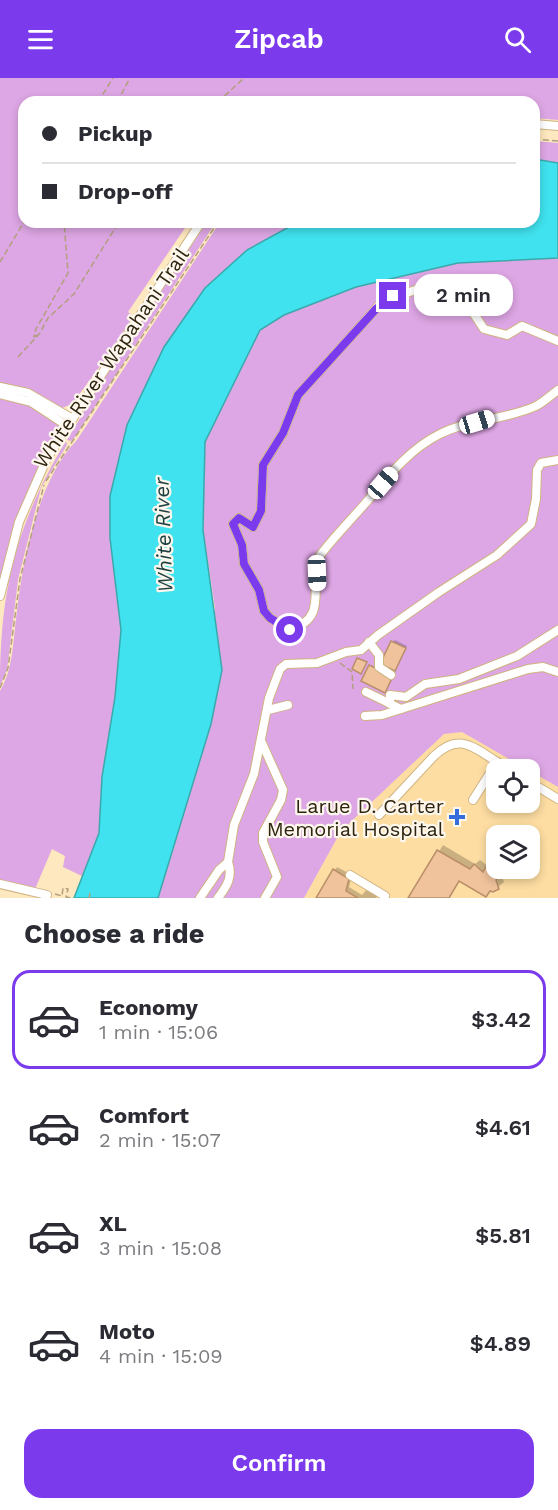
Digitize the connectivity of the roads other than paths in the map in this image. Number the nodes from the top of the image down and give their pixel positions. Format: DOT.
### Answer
graph roads {
  1 [pos="540,124"];
  2 [pos="558,126"];
  3 [pos="197,228"];
  4 [pos="558,341"];
  5 [pos="0,387"];
  6 [pos="558,390"];
  7 [pos="0,394"];
  8 [pos="69,422"];
  9 [pos="558,460"];
  10 [pos="0,596"];
  11 [pos="558,630"];
  12 [pos="369,642"];
  13 [pos="558,672"];
  14 [pos="391,675"];
  15 [pos="366,692"];
  16 [pos="390,704"];
  17 [pos="288,705"];
  18 [pos="272,708"];
  19 [pos="401,710"];
  20 [pos="365,716"];
  21 [pos="261,742"];
  22 [pos="492,759"];
  23 [pos="486,779"];
  24 [pos="540,788"];
  25 [pos="558,799"];
  26 [pos="473,800"];
  27 [pos="379,815"];
  28 [pos="228,862"];
  29 [pos="350,874"];
  30 [pos="0,884"];
  31 [pos="48,894"];
  32 [pos="386,896"];
  33 [pos="200,898"];
  34 [pos="218,898"];
  35 [pos="266,898"];
  1 -- 2 [label="street"];
  3 -- 8 [label="street"];
  4 -- 6 [label="street"];
  5 -- 8 [label="street"];
  7 -- 8 [label="street"];
  8 -- 10 [label="street"];
  9 -- 12 [label="street"];
  11 -- 16 [label="street"];
  12 -- 14 [label="street"];
  12 -- 18 [label="street"];
  13 -- 19 [label="street"];
  15 -- 16 [label="street"];
  16 -- 19 [label="street"];
  17 -- 18 [label="street"];
  18 -- 21 [label="street"];
  19 -- 20 [label="street"];
  21 -- 28 [label="street"];
  21 -- 35 [label="street"];
  22 -- 27 [label="street"];
  23 -- 26 [label="street"];
  24 -- 25 [label="street"];
  28 -- 33 [label="street"];
  28 -- 34 [label="street"];
  29 -- 32 [label="street"];
  30 -- 31 [label="street"];
}
